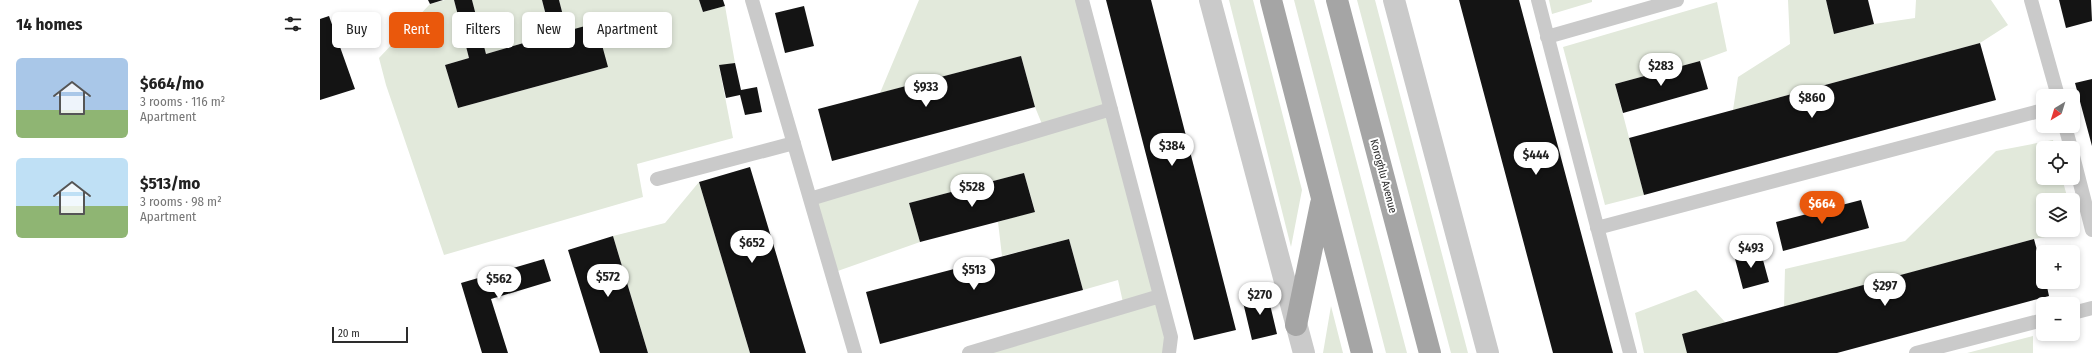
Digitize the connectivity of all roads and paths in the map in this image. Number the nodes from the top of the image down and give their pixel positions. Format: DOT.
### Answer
graph roads {
  1 [pos="752,0"];
  2 [pos="1082,0"];
  3 [pos="1210,0"];
  4 [pos="1271,0"];
  5 [pos="1337,0"];
  6 [pos="1394,0"];
  7 [pos="1538,0"];
  8 [pos="1677,0"];
  9 [pos="2031,0"];
  10 [pos="1547,37"];
  11 [pos="2056,89"];
  12 [pos="1111,109"];
  13 [pos="2036,112"];
  14 [pos="794,143"];
  15 [pos="657,179"];
  16 [pos="2080,183"];
  17 [pos="810,199"];
  18 [pos="1322,199"];
  19 [pos="1597,228"];
  20 [pos="2092,230"];
  21 [pos="1160,296"];
  22 [pos="2092,308"];
  23 [pos="2080,311"];
  24 [pos="2036,322"];
  25 [pos="1296,325"];
  26 [pos="855,353"];
  27 [pos="969,353"];
  28 [pos="1169,353"];
  29 [pos="1304,353"];
  30 [pos="1362,353"];
  31 [pos="1430,353"];
  32 [pos="1488,353"];
  33 [pos="1630,353"];
  34 [pos="1916,353"];
  1 -- 14 [label="lane"];
  2 -- 12 [label="lane"];
  3 -- 25 [label="street"];
  4 -- 18 [label="main road"];
  5 -- 31 [label="main road, Koroghlu Avenue"];
  6 -- 32 [label="street"];
  7 -- 10 [label="lane"];
  8 -- 10 [label="lane"];
  9 -- 11 [label="lane"];
  10 -- 19 [label="lane"];
  12 -- 17 [label="lane"];
  12 -- 21 [label="lane"];
  13 -- 19 [label="lane"];
  14 -- 15 [label="lane"];
  14 -- 17 [label="lane"];
  16 -- 20 [label="lane"];
  17 -- 26 [label="lane"];
  18 -- 25 [label="main road"];
  18 -- 30 [label="main road"];
  19 -- 33 [label="lane"];
  21 -- 27 [label="lane"];
  21 -- 28 [label="lane"];
  22 -- 23 [label="lane"];
  24 -- 34 [label="lane"];
  25 -- 29 [label="street"];
}
